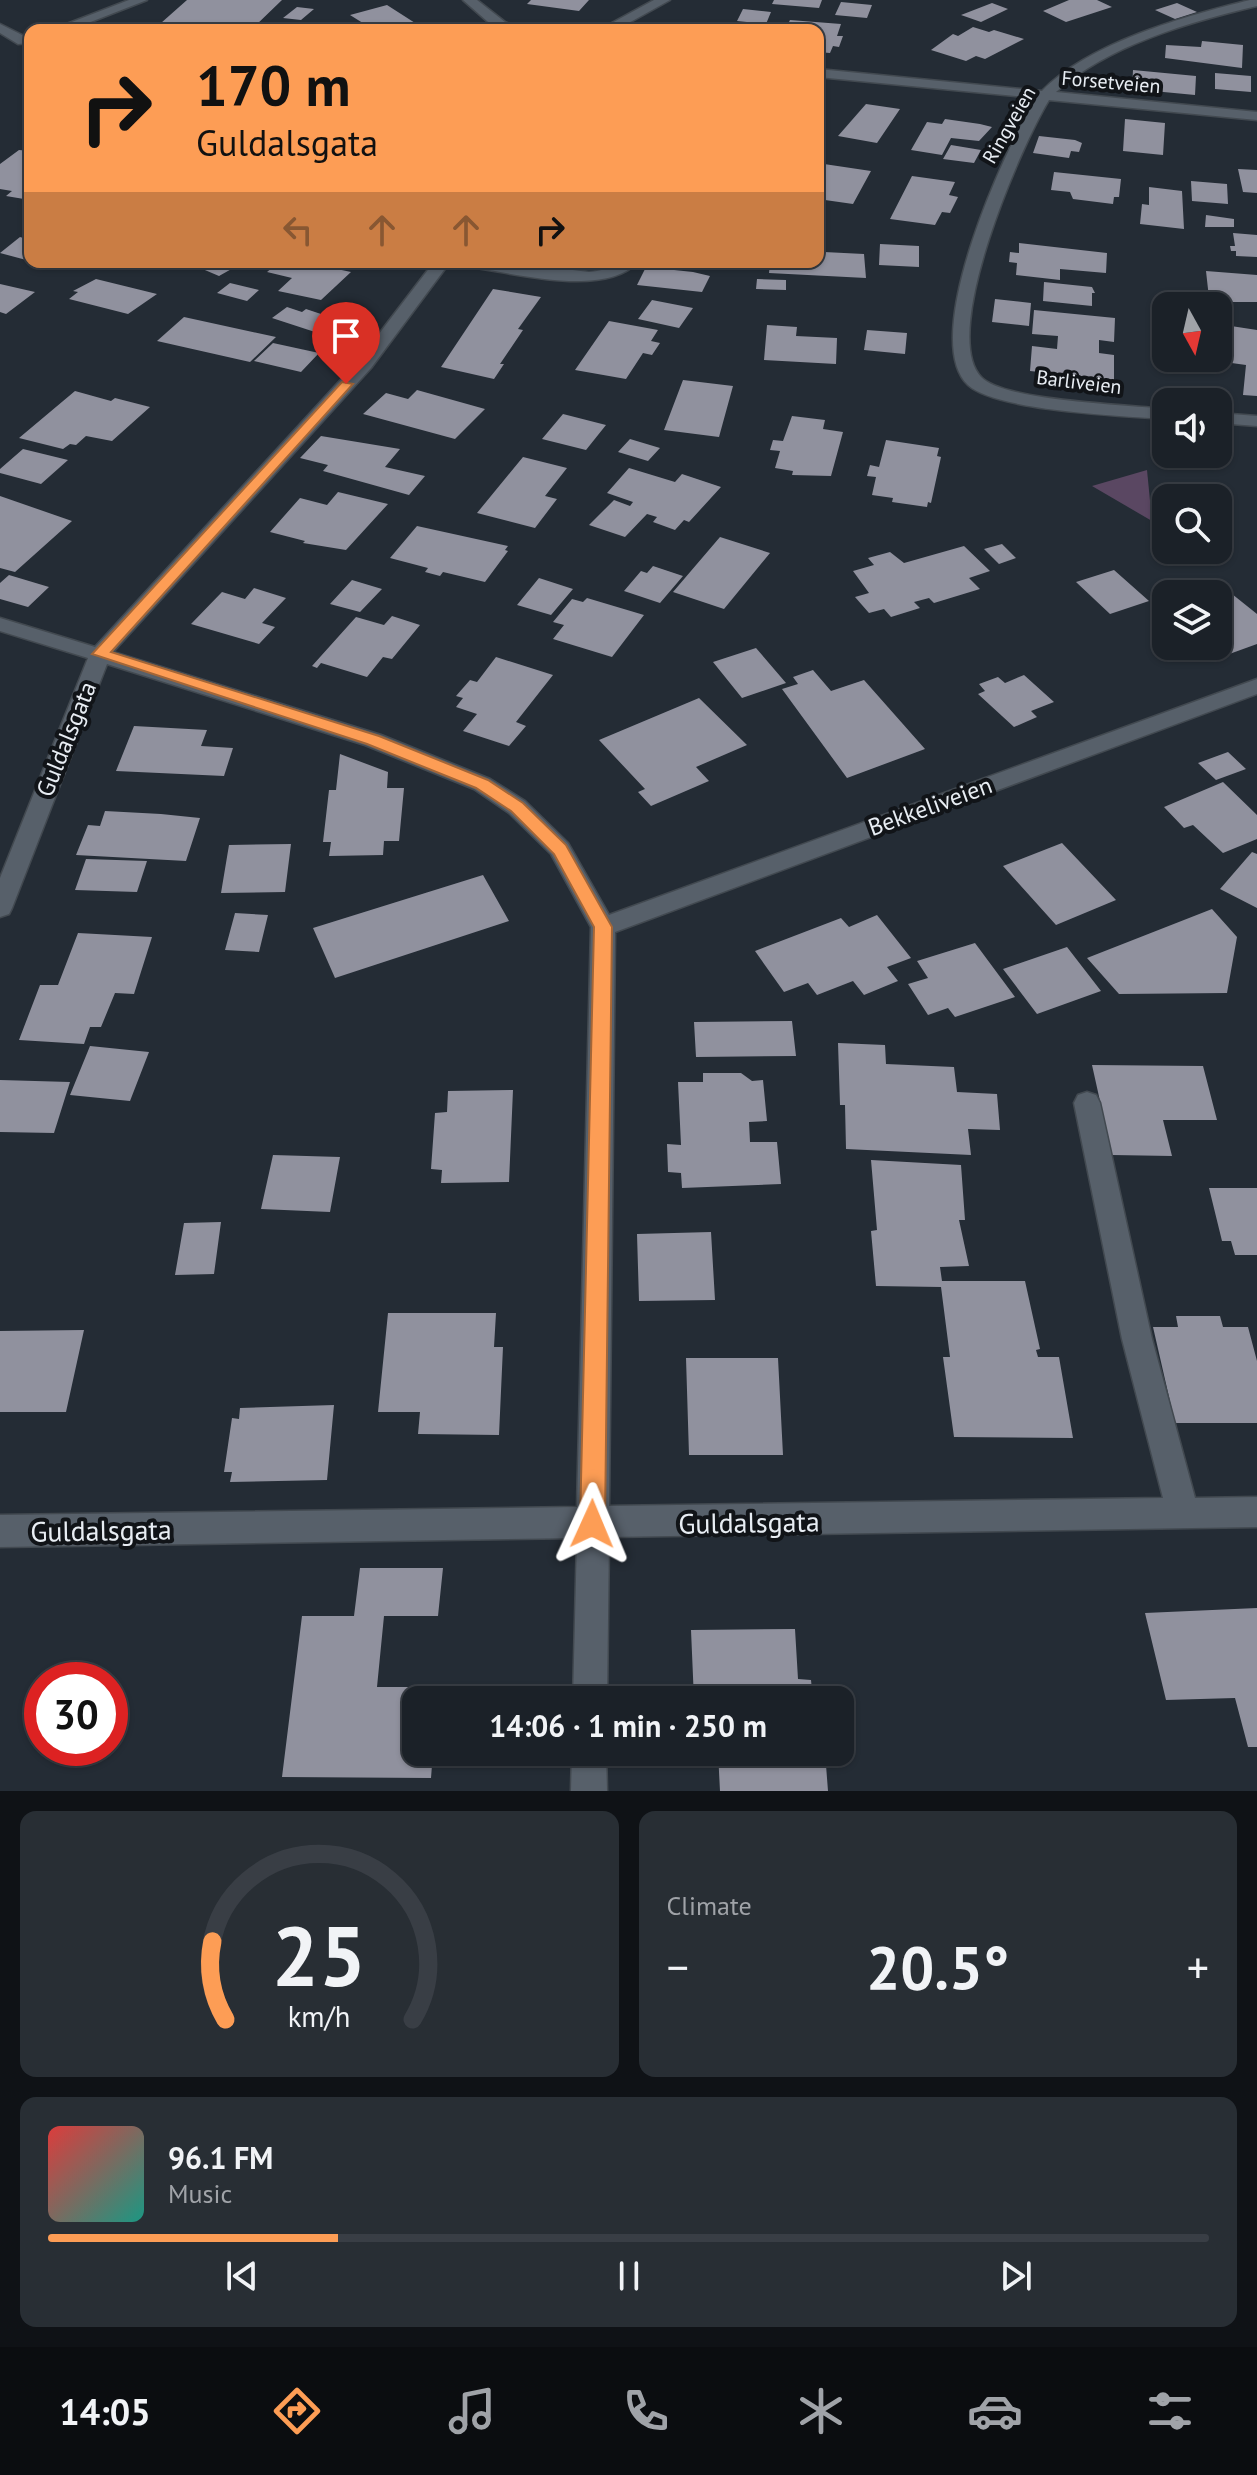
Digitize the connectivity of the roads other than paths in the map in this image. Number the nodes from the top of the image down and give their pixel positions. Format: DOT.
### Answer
graph roads {
  1 [pos="141,0"];
  2 [pos="469,0"];
  3 [pos="664,0"];
  4 [pos="1257,2"];
  5 [pos="75,24"];
  6 [pos="499,24"];
  7 [pos="618,24"];
  8 [pos="0,28"];
  9 [pos="24,41"];
  10 [pos="824,74"];
  11 [pos="1045,96"];
  12 [pos="1257,116"];
  13 [pos="437,268"];
  14 [pos="518,268"];
  15 [pos="620,268"];
  16 [pos="987,389"];
  17 [pos="1152,412"];
  18 [pos="1232,419"];
  19 [pos="1257,421"];
  20 [pos="0,624"];
  21 [pos="100,654"];
  22 [pos="1257,686"];
  23 [pos="0,908"];
  24 [pos="603,927"];
  25 [pos="1087,1103"];
  26 [pos="1257,1512"];
  27 [pos="1183,1513"];
  28 [pos="592,1524"];
  29 [pos="0,1531"];
  30 [pos="590,1686"];
  31 [pos="589,1766"];
  32 [pos="589,1791"];
  1 -- 5 [label="street"];
  2 -- 6 [label="street"];
  3 -- 7 [label="street"];
  4 -- 11 [label="street, Ringveien"];
  8 -- 9 [label="street"];
  10 -- 11 [label="street, Forsetveien"];
  11 -- 12 [label="street, Forsetveien"];
  11 -- 16 [label="street, Ringveien"];
  13 -- 21 [label="street, Guldalsgata"];
  14 -- 15 [label="street"];
  16 -- 17 [label="street, Barliveien"];
  18 -- 19 [label="street"];
  20 -- 21 [label="street"];
  21 -- 23 [label="street, Guldalsgata"];
  21 -- 24 [label="street"];
  22 -- 24 [label="street, Bekkeliveien"];
  24 -- 28 [label="street"];
  25 -- 27 [label="street"];
  26 -- 27 [label="street, Guldalsgata"];
  27 -- 28 [label="street, Guldalsgata"];
  28 -- 29 [label="street, Guldalsgata"];
  28 -- 30 [label="street"];
  31 -- 32 [label="street"];
}
